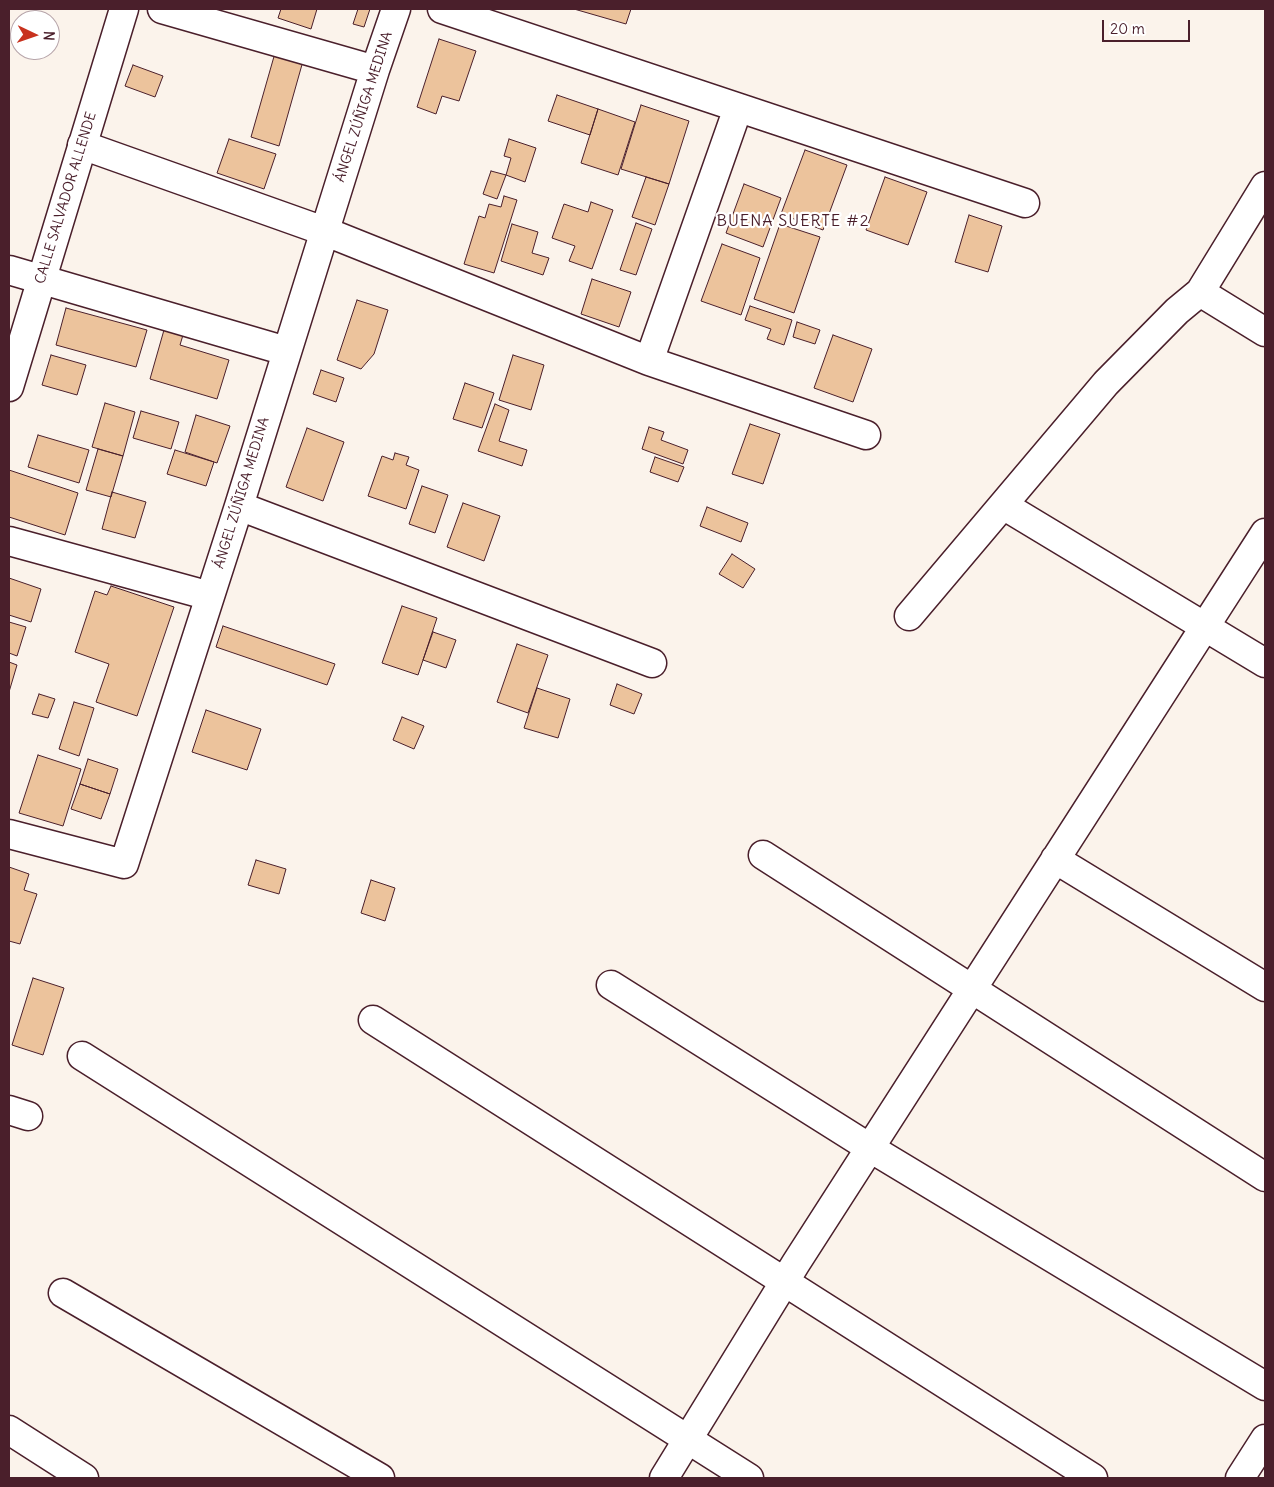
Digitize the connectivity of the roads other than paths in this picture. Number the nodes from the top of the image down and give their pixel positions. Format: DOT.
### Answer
graph roads {
  1 [pos="124,9"];
  2 [pos="162,9"];
  3 [pos="396,9"];
  4 [pos="442,9"];
  5 [pos="374,70"];
  6 [pos="738,108"];
  7 [pos="82,145"];
  8 [pos="1265,186"];
  9 [pos="1025,204"];
  10 [pos="324,231"];
  11 [pos="9,270"];
  12 [pos="42,279"];
  13 [pos="1200,292"];
  14 [pos="1265,332"];
  15 [pos="286,351"];
  16 [pos="649,360"];
  17 [pos="9,387"];
  18 [pos="866,435"];
  19 [pos="1003,505"];
  20 [pos="239,506"];
  21 [pos="1265,533"];
  22 [pos="9,541"];
  23 [pos="210,596"];
  24 [pos="909,616"];
  25 [pos="1205,626"];
  26 [pos="652,663"];
  27 [pos="1265,663"];
  28 [pos="9,834"];
  29 [pos="763,855"];
  30 [pos="1055,859"];
  31 [pos="612,985"];
  32 [pos="1265,986"];
  33 [pos="972,989"];
  34 [pos="373,1020"];
  35 [pos="82,1056"];
  36 [pos="870,1148"];
  37 [pos="1265,1177"];
  38 [pos="785,1282"];
  39 [pos="63,1293"];
  40 [pos="1265,1386"];
  41 [pos="9,1430"];
  42 [pos="1265,1439"];
  43 [pos="688,1440"];
  44 [pos="84,1478"];
  45 [pos="380,1478"];
  46 [pos="664,1478"];
  47 [pos="749,1478"];
  48 [pos="1093,1478"];
  49 [pos="1240,1478"];
  1 -- 7 [label="street, CALLE SALVADOR ALLENDE"];
  2 -- 5 [label="street"];
  3 -- 5 [label="street, ÁNGEL ZÚÑIGA MEDINA"];
  4 -- 6 [label="street"];
  5 -- 10 [label="street, ÁNGEL ZÚÑIGA MEDINA"];
  6 -- 9 [label="street"];
  6 -- 16 [label="street"];
  7 -- 10 [label="street"];
  7 -- 12 [label="street, CALLE SALVADOR ALLENDE"];
  8 -- 13 [label="street"];
  10 -- 15 [label="street, ÁNGEL ZÚÑIGA MEDINA"];
  10 -- 16 [label="street"];
  11 -- 12 [label="street"];
  12 -- 15 [label="street"];
  12 -- 17 [label="street, CALLE SALVADOR ALLENDE"];
  13 -- 14 [label="street"];
  13 -- 19 [label="street"];
  15 -- 20 [label="street, ÁNGEL ZÚÑIGA MEDINA"];
  16 -- 18 [label="street"];
  19 -- 24 [label="street"];
  19 -- 25 [label="street"];
  20 -- 23 [label="street, ÁNGEL ZÚÑIGA MEDINA"];
  20 -- 26 [label="street"];
  21 -- 25 [label="street"];
  22 -- 23 [label="street"];
  23 -- 28 [label="street, ÁNGEL ZÚÑIGA MEDINA"];
  25 -- 27 [label="street"];
  25 -- 30 [label="street"];
  29 -- 33 [label="street"];
  30 -- 32 [label="street"];
  30 -- 33 [label="street"];
  31 -- 36 [label="street"];
  33 -- 36 [label="street"];
  33 -- 37 [label="street"];
  34 -- 38 [label="street"];
  35 -- 43 [label="street"];
  36 -- 38 [label="street"];
  36 -- 40 [label="street"];
  38 -- 43 [label="street"];
  38 -- 48 [label="street"];
  39 -- 45 [label="street"];
  41 -- 44 [label="street"];
  42 -- 49 [label="street"];
  43 -- 46 [label="street"];
  43 -- 47 [label="street"];
}
